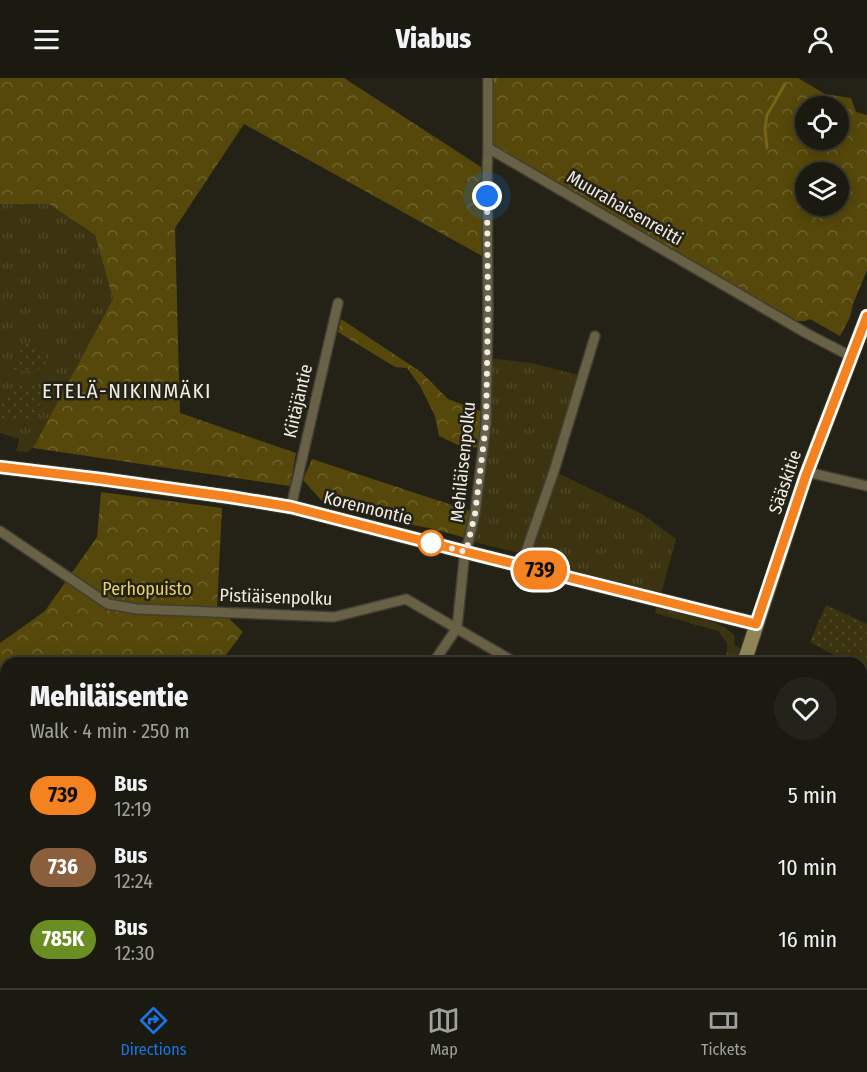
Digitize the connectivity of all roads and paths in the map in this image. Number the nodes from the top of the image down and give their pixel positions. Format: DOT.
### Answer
graph roads {
  1 [pos="488,78"];
  2 [pos="489,148"];
  3 [pos="338,303"];
  4 [pos="867,316"];
  5 [pos="595,336"];
  6 [pos="852,357"];
  7 [pos="0,467"];
  8 [pos="807,472"];
  9 [pos="867,486"];
  10 [pos="291,507"];
  11 [pos="0,531"];
  12 [pos="466,552"];
  13 [pos="521,566"];
  14 [pos="756,624"];
  15 [pos="457,628"];
  16 [pos="437,657"];
  17 [pos="506,657"];
  18 [pos="746,657"];
  1 -- 2 [label="street"];
  2 -- 6 [label="street, Muurahaisenreitti"];
  2 -- 12 [label="street, Mehiläisenpolku"];
  3 -- 10 [label="street, Kiitäjäntie"];
  4 -- 6 [label="street, Sääskitie"];
  5 -- 13 [label="street"];
  6 -- 8 [label="street, Sääskitie"];
  7 -- 10 [label="street, Korennontie"];
  8 -- 9 [label="street"];
  8 -- 14 [label="street, Sääskitie"];
  10 -- 12 [label="street, Korennontie"];
  11 -- 15 [label="street, Pistiäisenpolku"];
  12 -- 13 [label="street, Korennontie"];
  12 -- 15 [label="street, Mehiläisenpolku"];
  13 -- 14 [label="street, Korennontie"];
  14 -- 18 [label="street, Sääskitie"];
  15 -- 16 [label="street"];
  15 -- 17 [label="street, Pistiäisenpolku"];
}
